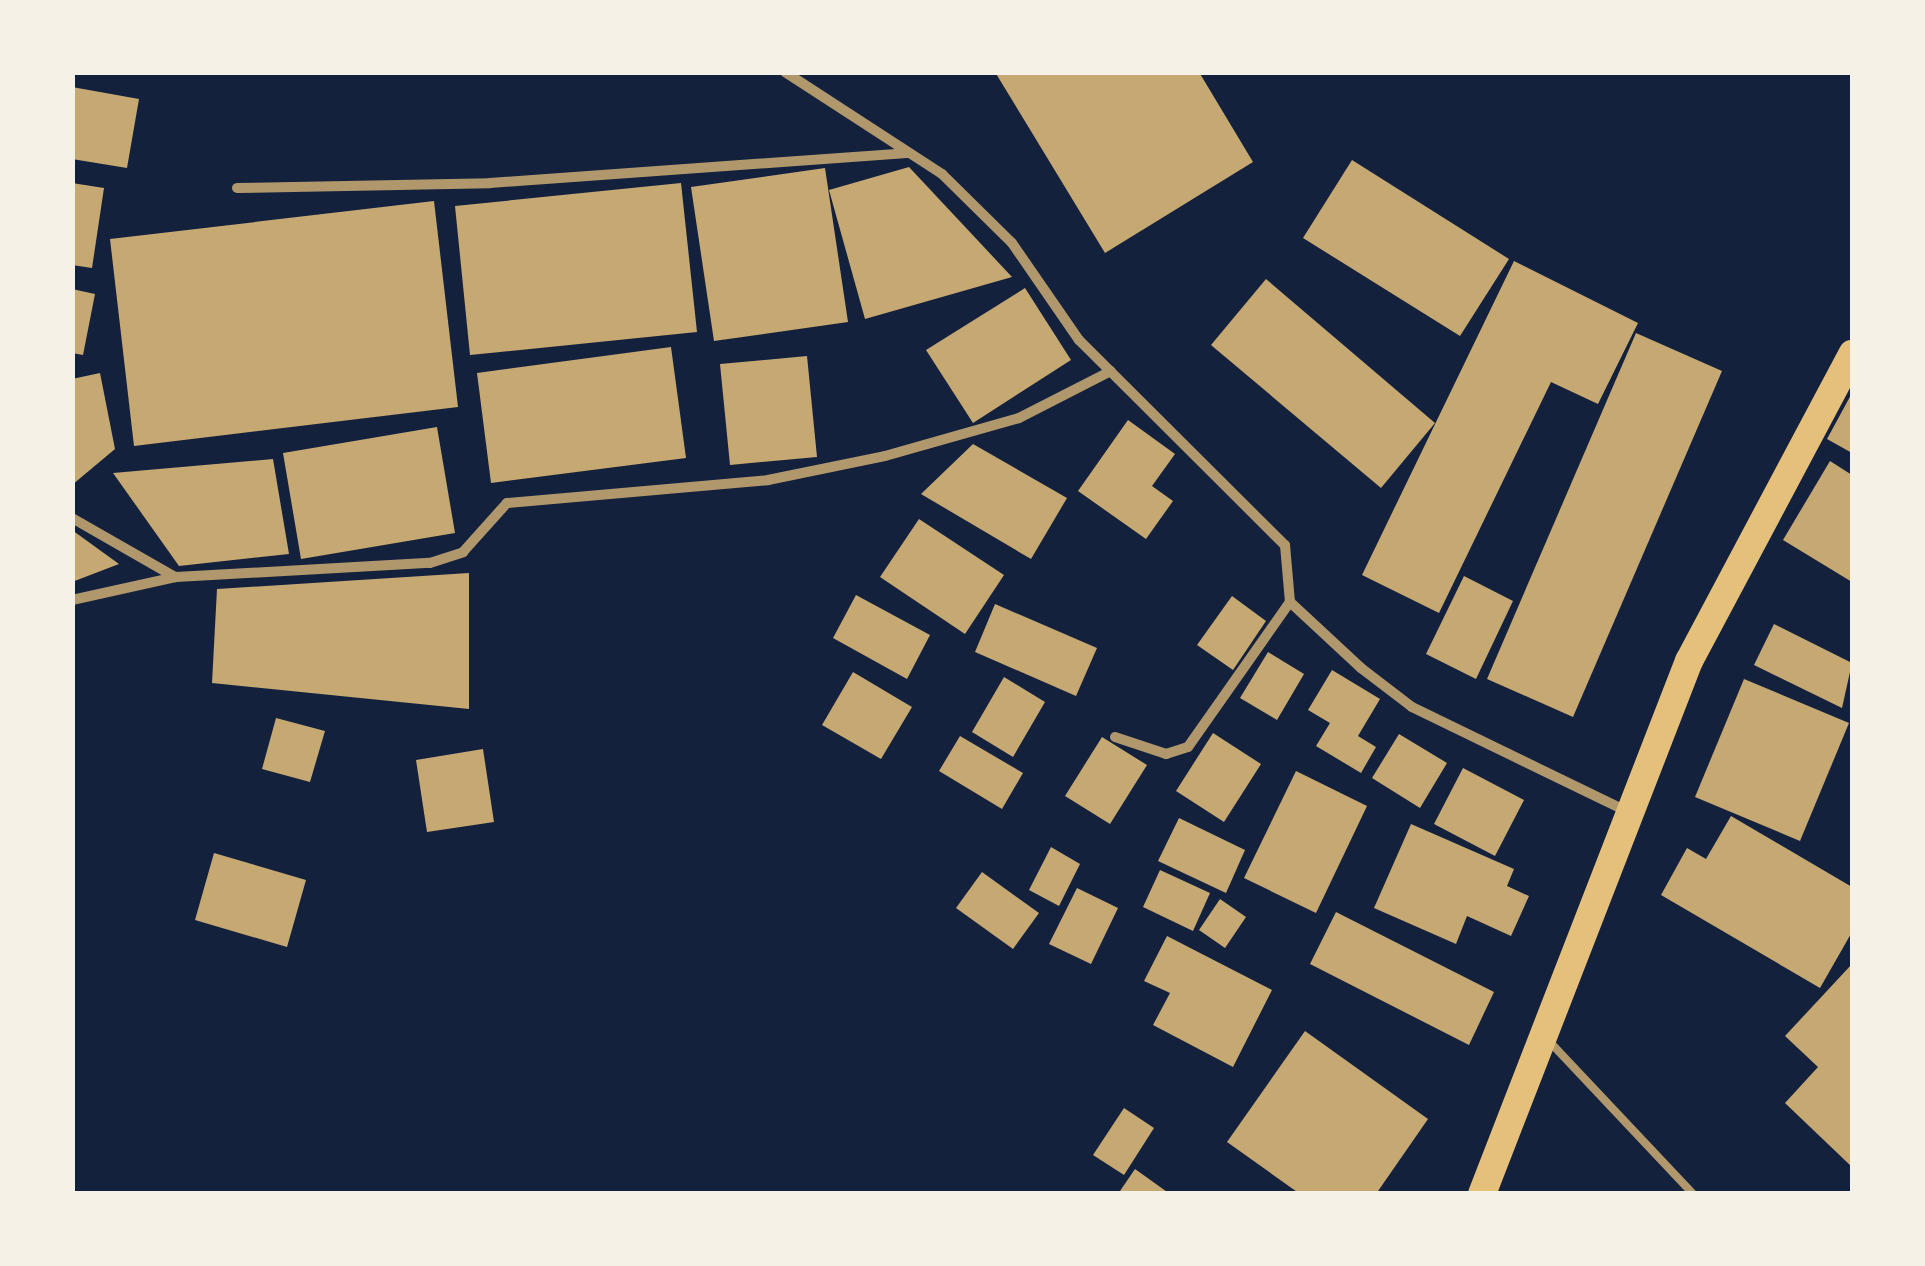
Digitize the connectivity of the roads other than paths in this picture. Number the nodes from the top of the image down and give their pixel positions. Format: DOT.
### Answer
graph roads {
  1 [pos="785,72"];
  2 [pos="908,153"];
  3 [pos="237,188"];
  4 [pos="1852,354"];
  5 [pos="1110,372"];
  6 [pos="72,518"];
  7 [pos="176,577"];
  8 [pos="72,600"];
  9 [pos="1290,602"];
  10 [pos="1114,737"];
  11 [pos="1628,812"];
  12 [pos="1548,1040"];
  13 [pos="1482,1194"];
  14 [pos="1694,1194"];
  1 -- 2 [label="street"];
  2 -- 3 [label="street"];
  2 -- 5 [label="street"];
  4 -- 11 [label="highway"];
  5 -- 7 [label="street"];
  5 -- 9 [label="street"];
  6 -- 7 [label="street"];
  7 -- 8 [label="street"];
  9 -- 10 [label="street"];
  9 -- 11 [label="street"];
  11 -- 12 [label="highway"];
  12 -- 13 [label="highway"];
  12 -- 14 [label="lane"];
}
